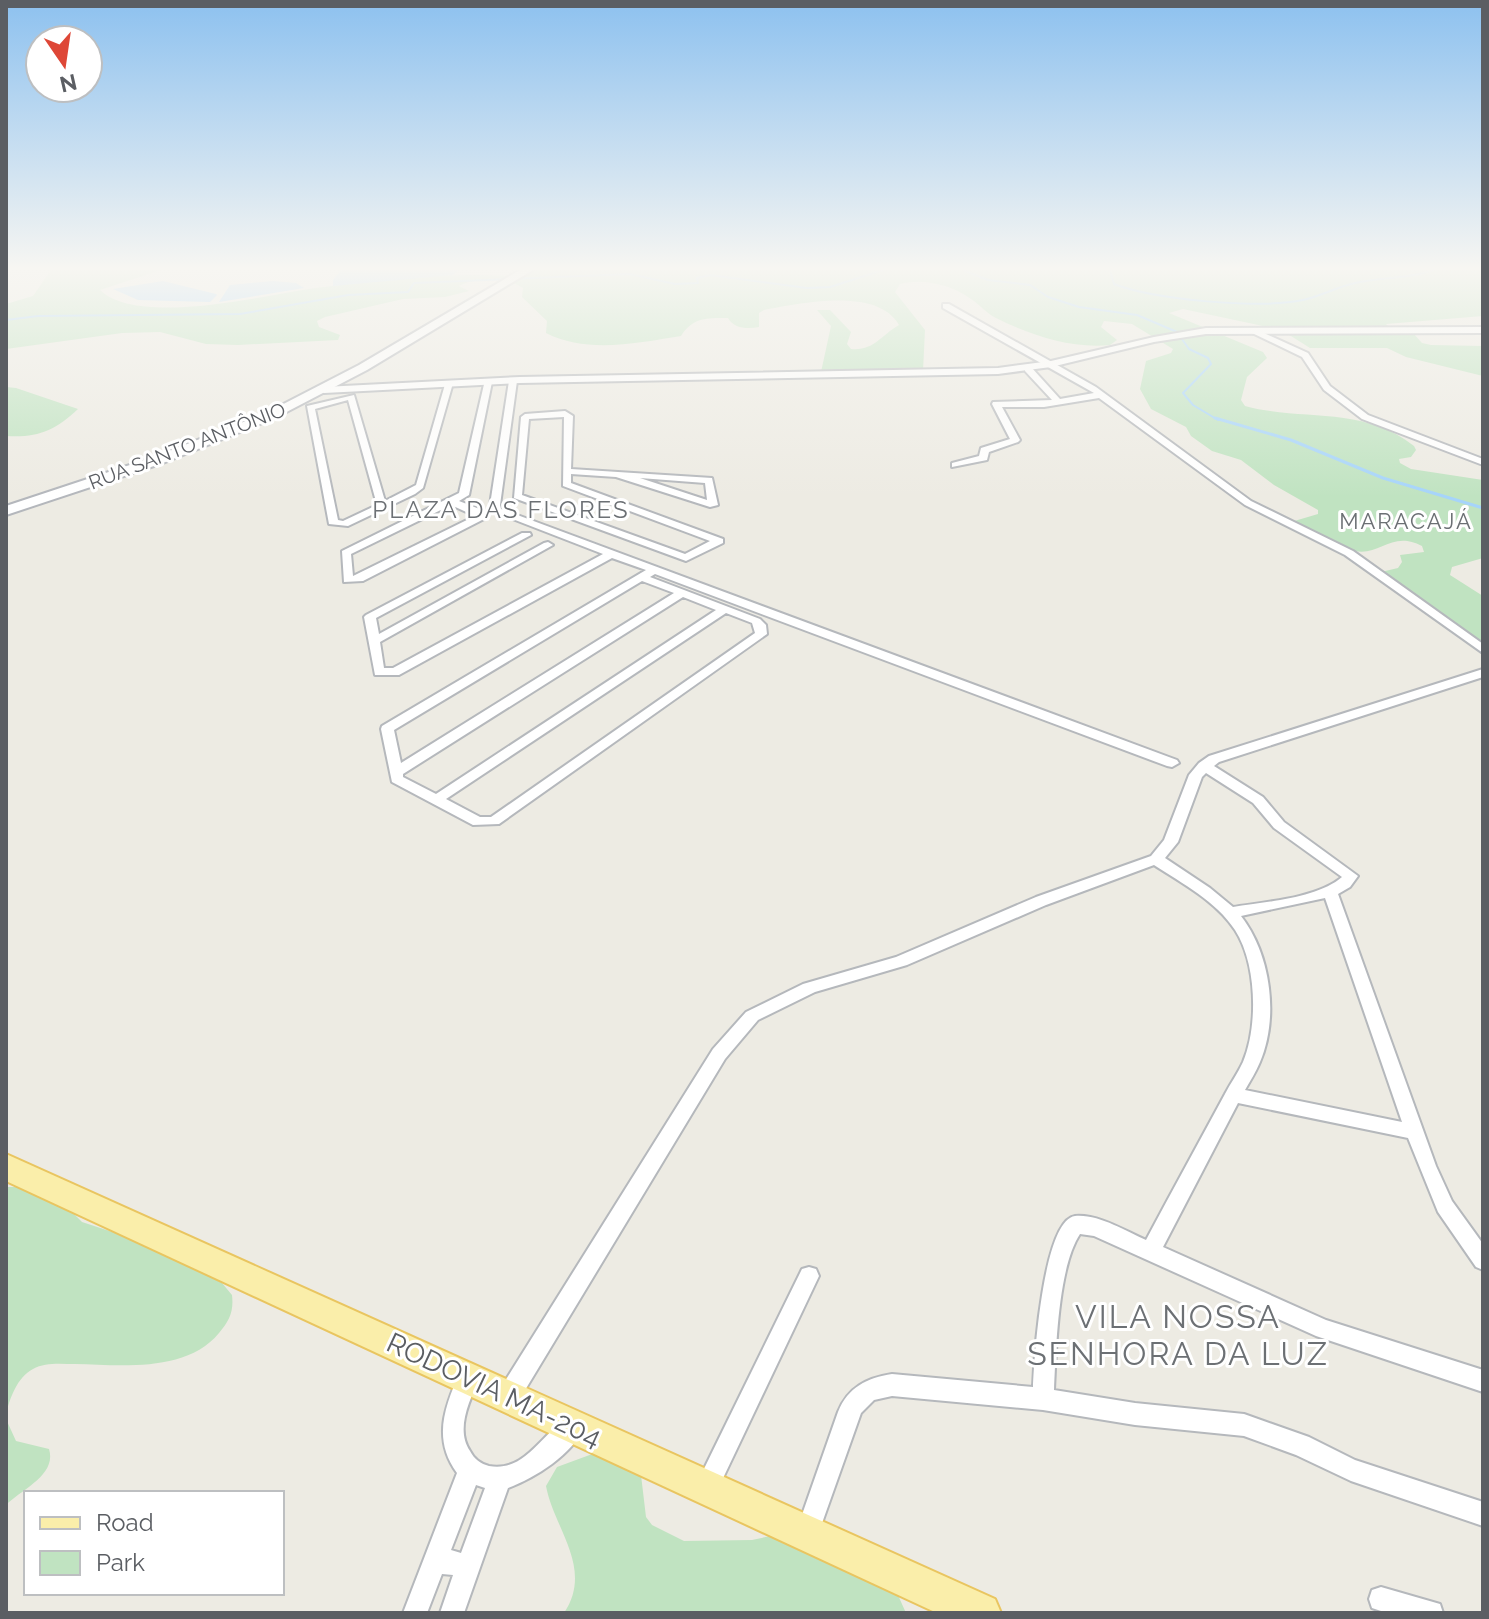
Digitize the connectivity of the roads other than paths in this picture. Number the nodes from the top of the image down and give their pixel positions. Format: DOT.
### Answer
graph roads {
  1 [pos="395,346"];
  2 [pos="1015,346"];
  3 [pos="1133,346"];
  4 [pos="1285,346"];
  5 [pos="1051,366"];
  6 [pos="1028,369"];
  7 [pos="517,380"];
  8 [pos="488,382"];
  9 [pos="449,383"];
  10 [pos="324,390"];
  11 [pos="1100,395"];
  12 [pos="1058,402"];
  13 [pos="1483,462"];
  14 [pos="955,465"];
  15 [pos="566,471"];
  16 [pos="616,474"];
  17 [pos="452,502"];
  18 [pos="533,502"];
  19 [pos="382,506"];
  20 [pos="6,511"];
  21 [pos="513,515"];
  22 [pos="526,535"];
  23 [pos="548,545"];
  24 [pos="613,553"];
  25 [pos="656,569"];
  26 [pos="641,577"];
  27 [pos="682,593"];
  28 [pos="725,609"];
  29 [pos="374,641"];
  30 [pos="1483,649"];
  31 [pos="1483,673"];
  32 [pos="1172,763"];
  33 [pos="1204,766"];
  34 [pos="396,772"];
  35 [pos="436,800"];
  36 [pos="1156,859"];
  37 [pos="1330,892"];
  38 [pos="1230,913"];
  39 [pos="1233,1095"];
  40 [pos="1415,1132"];
  41 [pos="6,1167"];
  42 [pos="1150,1252"];
  43 [pos="1483,1261"];
  44 [pos="809,1276"];
  45 [pos="468,1379"];
  46 [pos="1483,1381"];
  47 [pos="508,1397"];
  48 [pos="1043,1399"];
  49 [pos="573,1427"];
  50 [pos="470,1470"];
  51 [pos="500,1478"];
  52 [pos="707,1488"];
  53 [pos="1483,1514"];
  54 [pos="807,1534"];
  55 [pos="435,1562"];
  56 [pos="468,1570"];
  57 [pos="1381,1599"];
  58 [pos="415,1613"];
  59 [pos="452,1613"];
  60 [pos="981,1613"];
  61 [pos="1431,1613"];
  1 -- 10 [label="main road, RUA SANTO ANTÔNIO"];
  2 -- 5 [label="street"];
  3 -- 5 [label="street"];
  4 -- 13 [label="street"];
  5 -- 6 [label="street"];
  5 -- 11 [label="street"];
  6 -- 7 [label="street"];
  6 -- 12 [label="street"];
  7 -- 8 [label="street"];
  7 -- 21 [label="street"];
  8 -- 9 [label="street"];
  8 -- 17 [label="street"];
  9 -- 10 [label="street"];
  9 -- 19 [label="street"];
  10 -- 20 [label="main road, RUA SANTO ANTÔNIO"];
  11 -- 12 [label="street"];
  11 -- 30 [label="street"];
  12 -- 14 [label="street"];
  15 -- 16 [label="street"];
  15 -- 18 [label="street"];
  15 -- 18 [label="street"];
  16 -- 16 [label="street"];
  17 -- 17 [label="street"];
  18 -- 21 [label="street"];
  19 -- 19 [label="street"];
  21 -- 24 [label="street"];
  22 -- 29 [label="street"];
  23 -- 29 [label="street"];
  24 -- 25 [label="street"];
  24 -- 29 [label="street"];
  25 -- 26 [label="street"];
  25 -- 32 [label="street"];
  26 -- 27 [label="street"];
  26 -- 34 [label="street"];
  27 -- 28 [label="street"];
  27 -- 34 [label="street"];
  28 -- 35 [label="street"];
  28 -- 35 [label="street"];
  31 -- 33 [label="street"];
  33 -- 36 [label="street"];
  33 -- 37 [label="street"];
  34 -- 35 [label="street"];
  36 -- 38 [label="street"];
  36 -- 47 [label="street"];
  37 -- 38 [label="street"];
  37 -- 40 [label="street"];
  38 -- 39 [label="street"];
  39 -- 40 [label="street"];
  39 -- 42 [label="street"];
  40 -- 43 [label="street"];
  41 -- 45 [label="main road, RODOVIA MA-204"];
  42 -- 46 [label="street"];
  42 -- 48 [label="street"];
  44 -- 52 [label="street"];
  45 -- 47 [label="main road, RODOVIA MA-204"];
  45 -- 50 [label="street"];
  47 -- 49 [label="main road, RODOVIA MA-204"];
  48 -- 53 [label="street"];
  48 -- 54 [label="street"];
  49 -- 51 [label="street"];
  49 -- 52 [label="main road, RODOVIA MA-204"];
  50 -- 51 [label="street"];
  50 -- 55 [label="street"];
  51 -- 56 [label="street"];
  52 -- 54 [label="main road, RODOVIA MA-204"];
  54 -- 60 [label="main road, RODOVIA MA-204"];
  55 -- 56 [label="street"];
  55 -- 58 [label="street"];
  56 -- 59 [label="street"];
  57 -- 61 [label="street"];
}
